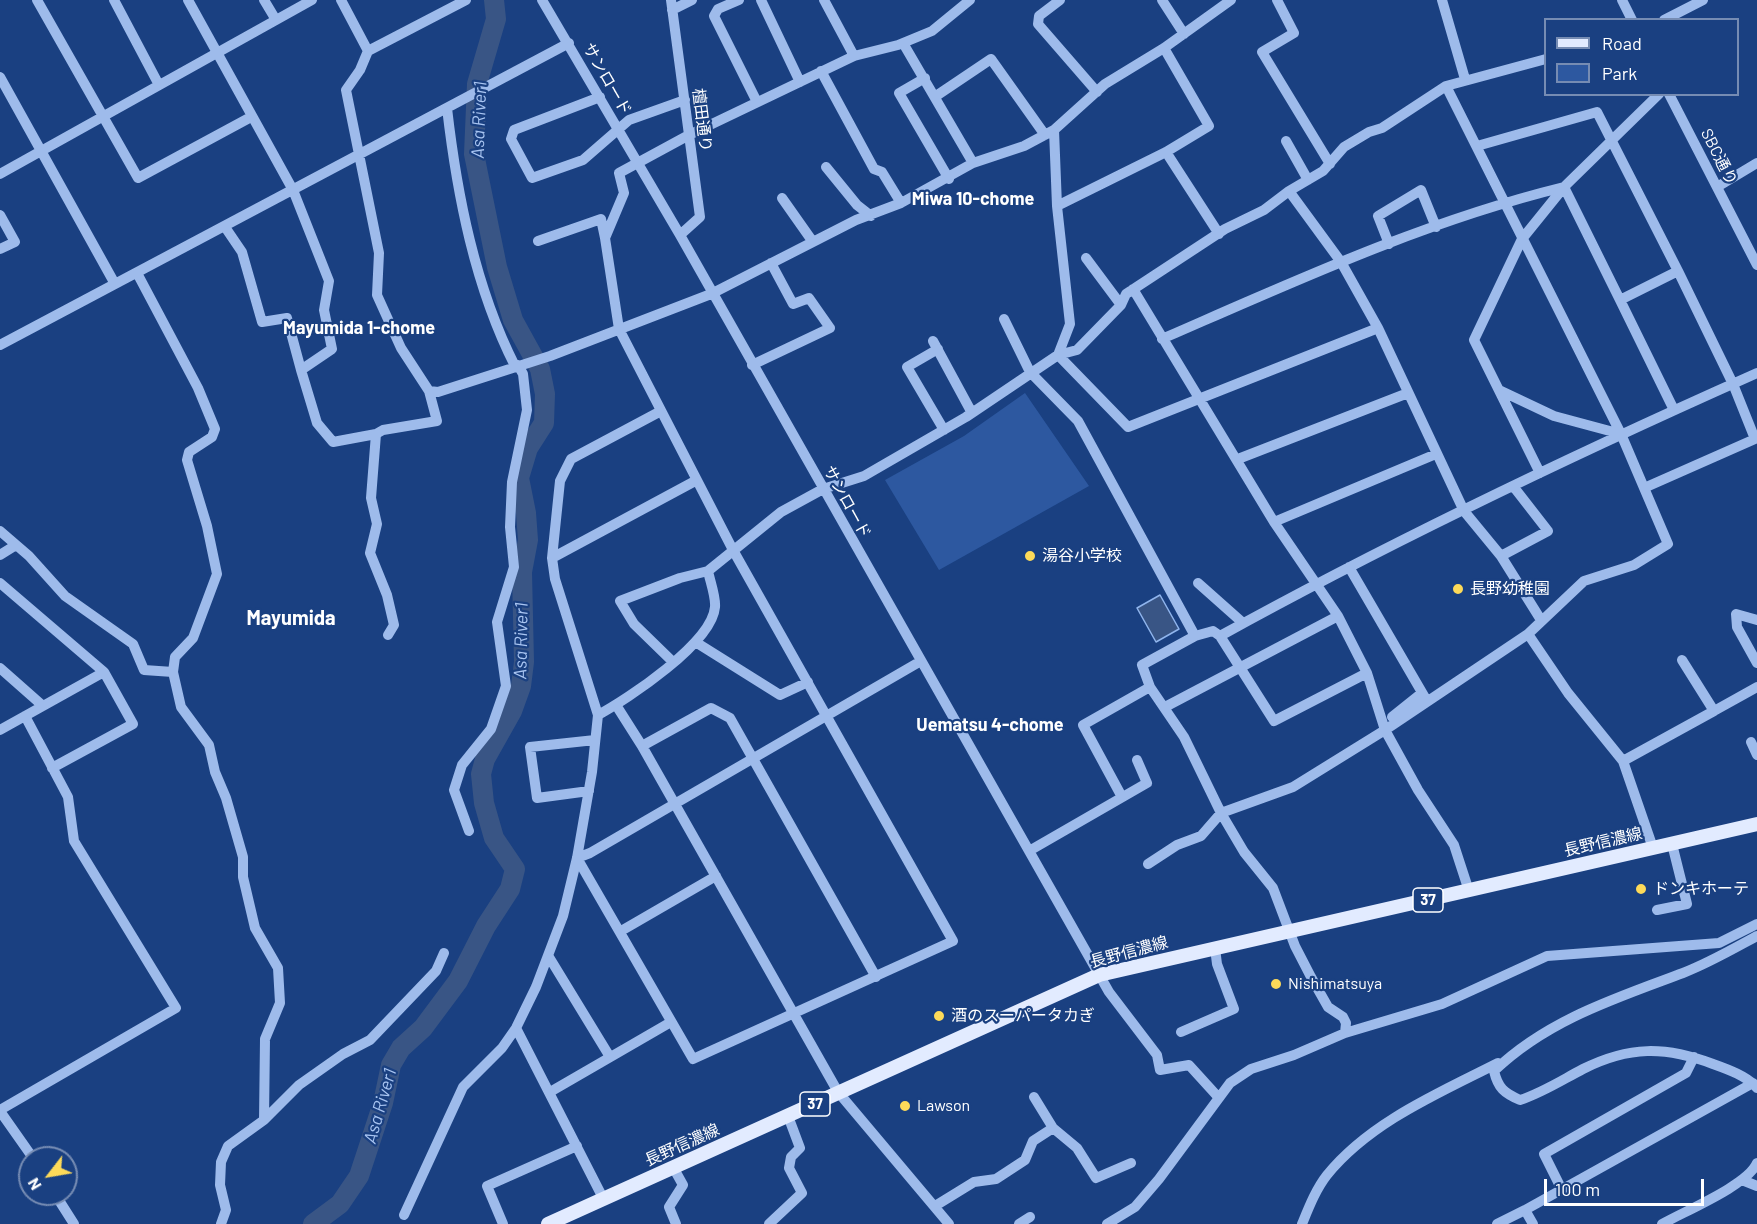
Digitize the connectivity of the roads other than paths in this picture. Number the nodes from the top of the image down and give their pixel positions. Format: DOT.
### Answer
graph roads {
  1 [pos="37,0"];
  2 [pos="114,0"];
  3 [pos="188,0"];
  4 [pos="264,0"];
  5 [pos="312,0"];
  6 [pos="341,0"];
  7 [pos="466,0"];
  8 [pos="542,0"];
  9 [pos="550,0"];
  10 [pos="692,0"];
  11 [pos="739,0"];
  12 [pos="761,0"];
  13 [pos="824,0"];
  14 [pos="970,0"];
  15 [pos="1060,0"];
  16 [pos="1162,0"];
  17 [pos="1231,0"];
  18 [pos="1277,0"];
  19 [pos="1442,0"];
  20 [pos="1622,0"];
  21 [pos="1703,0"];
  22 [pos="716,4"];
  23 [pos="672,5"];
  24 [pos="1631,18"];
  25 [pos="1668,18"];
  26 [pos="276,20"];
  27 [pos="1184,34"];
  28 [pos="569,43"];
  29 [pos="903,43"];
  30 [pos="1164,48"];
  31 [pos="368,51"];
  32 [pos="218,54"];
  33 [pos="854,56"];
  34 [pos="1544,59"];
  35 [pos="821,71"];
  36 [pos="0,77"];
  37 [pos="925,78"];
  38 [pos="1464,80"];
  39 [pos="800,82"];
  40 [pos="159,85"];
  41 [pos="1446,86"];
  42 [pos="1097,92"];
  43 [pos="936,96"];
  44 [pos="1657,96"];
  45 [pos="1670,96"];
  46 [pos="600,97"];
  47 [pos="685,100"];
  48 [pos="757,102"];
  49 [pos="450,106"];
  50 [pos="102,117"];
  51 [pos="251,117"];
  52 [pos="618,127"];
  53 [pos="1050,133"];
  54 [pos="689,135"];
  55 [pos="1612,140"];
  56 [pos="1286,141"];
  57 [pos="1477,146"];
  58 [pos="42,151"];
  59 [pos="1166,152"];
  60 [pos="358,155"];
  61 [pos="638,162"];
  62 [pos="974,163"];
  63 [pos="1757,163"];
  64 [pos="1330,164"];
  65 [pos="826,167"];
  66 [pos="0,174"];
  67 [pos="949,179"];
  68 [pos="1308,180"];
  69 [pos="1564,187"];
  70 [pos="1718,187"];
  71 [pos="293,190"];
  72 [pos="1289,191"];
  73 [pos="782,198"];
  74 [pos="1504,202"];
  75 [pos="901,203"];
  76 [pos="1057,206"];
  77 [pos="0,215"];
  78 [pos="871,216"];
  79 [pos="225,227"];
  80 [pos="1437,227"];
  81 [pos="1219,234"];
  82 [pos="680,235"];
  83 [pos="605,238"];
  84 [pos="1522,239"];
  85 [pos="538,242"];
  86 [pos="813,242"];
  87 [pos="1389,244"];
  88 [pos="0,249"];
  89 [pos="1086,258"];
  90 [pos="1341,262"];
  91 [pos="771,263"];
  92 [pos="1757,265"];
  93 [pos="1678,271"];
  94 [pos="137,273"];
  95 [pos="115,284"];
  96 [pos="1133,289"];
  97 [pos="711,294"];
  98 [pos="1620,300"];
  99 [pos="1121,305"];
  100 [pos="1004,319"];
  101 [pos="1378,328"];
  102 [pos="619,329"];
  103 [pos="1162,339"];
  104 [pos="0,345"];
  105 [pos="1058,356"];
  106 [pos="518,365"];
  107 [pos="752,365"];
  108 [pos="301,370"];
  109 [pos="1030,372"];
  110 [pos="1757,373"];
  111 [pos="1733,384"];
  112 [pos="1499,390"];
  113 [pos="429,391"];
  114 [pos="1408,393"];
  115 [pos="1197,398"];
  116 [pos="1674,410"];
  117 [pos="661,411"];
  118 [pos="972,413"];
  119 [pos="944,430"];
  120 [pos="376,434"];
  121 [pos="1621,434"];
  122 [pos="1436,454"];
  123 [pos="1238,459"];
  124 [pos="1540,473"];
  125 [pos="697,480"];
  126 [pos="1513,486"];
  127 [pos="1644,488"];
  128 [pos="823,489"];
  129 [pos="1464,511"];
  130 [pos="1274,522"];
  131 [pos="0,531"];
  132 [pos="16,545"];
  133 [pos="733,550"];
  134 [pos="0,555"];
  135 [pos="1501,556"];
  136 [pos="552,558"];
  137 [pos="1349,567"];
  138 [pos="708,571"];
  139 [pos="1316,582"];
  140 [pos="0,583"];
  141 [pos="1198,583"];
  142 [pos="1338,616"];
  143 [pos="1541,620"];
  144 [pos="1757,620"];
  145 [pos="1243,623"];
  146 [pos="1528,634"];
  147 [pos="388,635"];
  148 [pos="1196,636"];
  149 [pos="1220,636"];
  150 [pos="697,643"];
  151 [pos="1682,660"];
  152 [pos="921,661"];
  153 [pos="673,662"];
  154 [pos="1757,663"];
  155 [pos="1240,667"];
  156 [pos="0,668"];
  157 [pos="104,672"];
  158 [pos="172,672"];
  159 [pos="1367,673"];
  160 [pos="808,682"];
  161 [pos="1150,687"];
  162 [pos="1757,687"];
  163 [pos="1424,697"];
  164 [pos="616,705"];
  165 [pos="44,706"];
  166 [pos="1165,707"];
  167 [pos="1714,711"];
  168 [pos="598,715"];
  169 [pos="826,715"];
  170 [pos="25,716"];
  171 [pos="1384,727"];
  172 [pos="0,730"];
  173 [pos="595,740"];
  174 [pos="1751,742"];
  175 [pos="642,746"];
  176 [pos="1757,755"];
  177 [pos="754,758"];
  178 [pos="1137,760"];
  179 [pos="1623,761"];
  180 [pos="52,768"];
  181 [pos="589,791"];
  182 [pos="1122,797"];
  183 [pos="675,804"];
  184 [pos="1221,813"];
  185 [pos="1757,825"];
  186 [pos="469,831"];
  187 [pos="1672,844"];
  188 [pos="1653,848"];
  189 [pos="1029,851"];
  190 [pos="578,858"];
  191 [pos="1148,864"];
  192 [pos="716,876"];
  193 [pos="1469,891"];
  194 [pos="1657,910"];
  195 [pos="1757,924"];
  196 [pos="621,931"];
  197 [pos="1289,931"];
  198 [pos="1757,936"];
  199 [pos="1215,948"];
  200 [pos="444,953"];
  201 [pos="549,957"];
  202 [pos="1100,975"];
  203 [pos="876,977"];
  204 [pos="794,1012"];
  205 [pos="671,1022"];
  206 [pos="516,1028"];
  207 [pos="1181,1032"];
  208 [pos="1345,1033"];
  209 [pos="610,1057"];
  210 [pos="1694,1057"];
  211 [pos="1506,1059"];
  212 [pos="1755,1086"];
  213 [pos="550,1092"];
  214 [pos="838,1092"];
  215 [pos="1034,1097"];
  216 [pos="1219,1098"];
  217 [pos="0,1110"];
  218 [pos="788,1116"];
  219 [pos="264,1120"];
  220 [pos="1053,1128"];
  221 [pos="25,1146"];
  222 [pos="578,1146"];
  223 [pos="1131,1163"];
  224 [pos="1757,1163"];
  225 [pos="673,1167"];
  226 [pos="1742,1179"];
  227 [pos="1757,1186"];
  228 [pos="1562,1190"];
  229 [pos="603,1198"];
  230 [pos="63,1206"];
  231 [pos="935,1206"];
  232 [pos="1525,1210"];
  233 [pos="404,1215"];
  234 [pos="1030,1217"];
  235 [pos="74,1224"];
  236 [pos="221,1224"];
  237 [pos="504,1224"];
  238 [pos="548,1224"];
  239 [pos="676,1224"];
  240 [pos="769,1224"];
  241 [pos="949,1224"];
  242 [pos="1019,1224"];
  243 [pos="1107,1224"];
  244 [pos="1302,1224"];
  245 [pos="1497,1224"];
  246 [pos="1533,1224"];
  247 [pos="1662,1224"];
  1 -- 50 [label="street"];
  2 -- 40 [label="street"];
  3 -- 32 [label="street"];
  4 -- 26 [label="street"];
  5 -- 26 [label="street"];
  6 -- 31 [label="street"];
  7 -- 31 [label="street"];
  8 -- 28 [label="street, サンロード"];
  9 -- 28 [label="street, サンロード"];
  10 -- 23 [label="street"];
  11 -- 22 [label="street"];
  12 -- 39 [label="street"];
  13 -- 33 [label="street"];
  14 -- 29 [label="street"];
  15 -- 42 [label="street"];
  16 -- 27 [label="street"];
  17 -- 27 [label="street"];
  18 -- 64 [label="street"];
  19 -- 38 [label="street"];
  20 -- 24 [label="street"];
  21 -- 25 [label="street"];
  22 -- 48 [label="street"];
  23 -- 47 [label="street, 檀田通り"];
  26 -- 32 [label="street"];
  27 -- 30 [label="street"];
  28 -- 46 [label="street, サンロード"];
  28 -- 49 [label="street"];
  29 -- 33 [label="street"];
  29 -- 37 [label="street"];
  30 -- 42 [label="street"];
  30 -- 59 [label="street"];
  31 -- 60 [label="street"];
  32 -- 40 [label="street"];
  32 -- 51 [label="street"];
  33 -- 35 [label="street"];
  34 -- 38 [label="street"];
  35 -- 39 [label="street"];
  35 -- 75 [label="street"];
  36 -- 58 [label="street"];
  37 -- 43 [label="street"];
  37 -- 67 [label="street"];
  38 -- 41 [label="street"];
  39 -- 48 [label="street"];
  40 -- 50 [label="street"];
  41 -- 57 [label="street"];
  41 -- 64 [label="street"];
  42 -- 53 [label="street"];
  43 -- 53 [label="street"];
  43 -- 62 [label="street"];
  44 -- 55 [label="street"];
  45 -- 70 [label="street, SBC通り"];
  46 -- 52 [label="street, サンロード"];
  46 -- 52 [label="street"];
  47 -- 52 [label="street"];
  47 -- 54 [label="street, 檀田通り"];
  48 -- 54 [label="street"];
  49 -- 60 [label="street"];
  49 -- 106 [label="street"];
  50 -- 51 [label="street"];
  50 -- 58 [label="street"];
  51 -- 71 [label="street"];
  52 -- 61 [label="street, サンロード"];
  53 -- 62 [label="street"];
  53 -- 76 [label="street"];
  54 -- 61 [label="street"];
  54 -- 82 [label="street, 檀田通り"];
  55 -- 57 [label="street"];
  55 -- 69 [label="street"];
  55 -- 93 [label="street"];
  56 -- 68 [label="street"];
  57 -- 74 [label="street"];
  58 -- 66 [label="street"];
  58 -- 95 [label="street"];
  59 -- 76 [label="street"];
  59 -- 81 [label="street"];
  60 -- 71 [label="street"];
  60 -- 113 [label="street"];
  61 -- 82 [label="street, サンロード"];
  61 -- 83 [label="street"];
  62 -- 67 [label="street"];
  63 -- 70 [label="street"];
  64 -- 68 [label="street"];
  65 -- 78 [label="street"];
  67 -- 75 [label="street"];
  68 -- 72 [label="street"];
  69 -- 74 [label="street"];
  69 -- 84 [label="street"];
  69 -- 98 [label="street"];
  70 -- 92 [label="street, SBC通り"];
  71 -- 79 [label="street"];
  71 -- 108 [label="street"];
  72 -- 81 [label="street"];
  72 -- 90 [label="street"];
  73 -- 86 [label="street"];
  74 -- 80 [label="street"];
  74 -- 84 [label="street"];
  75 -- 78 [label="street"];
  76 -- 105 [label="street"];
  77 -- 88 [label="street"];
  78 -- 86 [label="street"];
  79 -- 94 [label="street"];
  79 -- 108 [label="street"];
  80 -- 87 [label="street"];
  80 -- 87 [label="street"];
  81 -- 96 [label="street"];
  82 -- 97 [label="street, サンロード"];
  83 -- 85 [label="street"];
  83 -- 102 [label="street"];
  84 -- 112 [label="street"];
  84 -- 121 [label="street"];
  86 -- 91 [label="street"];
  87 -- 90 [label="street"];
  89 -- 99 [label="street"];
  90 -- 101 [label="street"];
  90 -- 103 [label="street"];
  91 -- 97 [label="street"];
  91 -- 107 [label="street"];
  93 -- 98 [label="street"];
  93 -- 111 [label="street"];
  94 -- 95 [label="street"];
  94 -- 158 [label="street"];
  95 -- 104 [label="street"];
  96 -- 99 [label="street"];
  96 -- 103 [label="street"];
  97 -- 102 [label="street"];
  97 -- 107 [label="street, サンロード"];
  98 -- 116 [label="street"];
  99 -- 105 [label="street"];
  100 -- 109 [label="street"];
  101 -- 114 [label="street"];
  101 -- 115 [label="street"];
  102 -- 106 [label="street"];
  102 -- 117 [label="street"];
  103 -- 115 [label="street"];
  105 -- 109 [label="street"];
  105 -- 115 [label="street"];
  106 -- 113 [label="street"];
  106 -- 186 [label="street"];
  107 -- 128 [label="street, サンロード"];
  108 -- 120 [label="street"];
  109 -- 118 [label="street"];
  109 -- 148 [label="street"];
  110 -- 111 [label="street"];
  111 -- 116 [label="street"];
  111 -- 127 [label="street"];
  112 -- 121 [label="street"];
  112 -- 124 [label="street"];
  113 -- 120 [label="street"];
  114 -- 122 [label="street"];
  114 -- 123 [label="street"];
  115 -- 123 [label="street"];
  116 -- 121 [label="street"];
  117 -- 125 [label="street"];
  117 -- 136 [label="street"];
  118 -- 119 [label="street"];
  118 -- 119 [label="street"];
  119 -- 128 [label="street"];
  120 -- 147 [label="street"];
  121 -- 124 [label="street"];
  121 -- 127 [label="street"];
  122 -- 129 [label="street"];
  122 -- 130 [label="street"];
  123 -- 130 [label="street"];
  124 -- 126 [label="street"];
  125 -- 133 [label="street"];
  125 -- 136 [label="street"];
  126 -- 129 [label="street"];
  126 -- 135 [label="street"];
  127 -- 143 [label="street"];
  128 -- 133 [label="street"];
  128 -- 152 [label="street, サンロード"];
  129 -- 135 [label="street"];
  129 -- 137 [label="street"];
  130 -- 139 [label="street"];
  131 -- 132 [label="street"];
  132 -- 134 [label="street"];
  132 -- 158 [label="street"];
  133 -- 138 [label="street"];
  133 -- 160 [label="street"];
  135 -- 143 [label="street"];
  136 -- 168 [label="street"];
  137 -- 139 [label="street"];
  137 -- 163 [label="street"];
  138 -- 150 [label="street"];
  138 -- 153 [label="street"];
  139 -- 142 [label="street"];
  139 -- 145 [label="street"];
  140 -- 157 [label="street"];
  141 -- 145 [label="street"];
  142 -- 155 [label="street"];
  142 -- 159 [label="street"];
  143 -- 146 [label="street"];
  144 -- 154 [label="street"];
  145 -- 149 [label="street"];
  146 -- 163 [label="street"];
  146 -- 179 [label="street"];
  148 -- 149 [label="street"];
  148 -- 161 [label="street"];
  149 -- 155 [label="street"];
  150 -- 153 [label="street"];
  150 -- 160 [label="street"];
  151 -- 167 [label="street"];
  152 -- 169 [label="street"];
  152 -- 189 [label="street, サンロード"];
  153 -- 164 [label="street"];
  155 -- 159 [label="street"];
  155 -- 166 [label="street"];
  156 -- 165 [label="street"];
  157 -- 165 [label="street"];
  157 -- 180 [label="street"];
  158 -- 219 [label="street"];
  159 -- 171 [label="street"];
  160 -- 169 [label="street"];
  161 -- 166 [label="street"];
  161 -- 182 [label="street"];
  162 -- 167 [label="street"];
  163 -- 171 [label="street"];
  164 -- 168 [label="street"];
  164 -- 175 [label="street"];
  165 -- 170 [label="street"];
  166 -- 184 [label="street"];
  167 -- 179 [label="street"];
  168 -- 173 [label="street"];
  169 -- 177 [label="street"];
  169 -- 203 [label="street"];
  170 -- 172 [label="street"];
  170 -- 180 [label="street"];
  171 -- 184 [label="street"];
  171 -- 193 [label="street"];
  173 -- 181 [label="street"];
  173 -- 181 [label="street"];
  174 -- 176 [label="street"];
  175 -- 177 [label="street"];
  175 -- 183 [label="street"];
  177 -- 183 [label="street"];
  177 -- 203 [label="street"];
  178 -- 182 [label="street"];
  179 -- 188 [label="street"];
  180 -- 217 [label="street"];
  181 -- 190 [label="street"];
  182 -- 189 [label="street"];
  183 -- 190 [label="street"];
  183 -- 192 [label="street"];
  184 -- 191 [label="street"];
  184 -- 197 [label="street"];
  185 -- 187 [label="main road, 長野信濃線 / 37"];
  187 -- 188 [label="main road, 長野信濃線 / 37"];
  187 -- 194 [label="street"];
  188 -- 193 [label="main road, 長野信濃線 / 37"];
  189 -- 202 [label="street, サンロード"];
  190 -- 196 [label="street"];
  190 -- 201 [label="street"];
  192 -- 196 [label="street"];
  192 -- 204 [label="street"];
  193 -- 197 [label="main road, 長野信濃線 / 37"];
  195 -- 208 [label="street"];
  196 -- 205 [label="street"];
  197 -- 199 [label="main road, 長野信濃線 / 37"];
  197 -- 208 [label="street"];
  198 -- 211 [label="street"];
  199 -- 202 [label="main road, 長野信濃線 / 37"];
  199 -- 207 [label="street"];
  200 -- 219 [label="street"];
  201 -- 206 [label="street"];
  201 -- 209 [label="street"];
  202 -- 214 [label="main road, 長野信濃線 / 37"];
  202 -- 216 [label="street, サンロード"];
  203 -- 204 [label="street"];
  204 -- 205 [label="street"];
  204 -- 214 [label="street"];
  205 -- 209 [label="street"];
  206 -- 213 [label="street"];
  206 -- 233 [label="street"];
  208 -- 216 [label="street"];
  209 -- 213 [label="street"];
  210 -- 211 [label="street"];
  210 -- 212 [label="street"];
  210 -- 228 [label="street"];
  211 -- 244 [label="street"];
  212 -- 228 [label="street"];
  213 -- 222 [label="street"];
  214 -- 218 [label="main road, 長野信濃線 / 37"];
  214 -- 231 [label="street"];
  215 -- 220 [label="street"];
  216 -- 243 [label="street"];
  217 -- 221 [label="street"];
  218 -- 225 [label="main road, 長野信濃線 / 37"];
  218 -- 240 [label="street"];
  219 -- 236 [label="street"];
  220 -- 223 [label="street"];
  220 -- 231 [label="street"];
  222 -- 229 [label="street"];
  222 -- 237 [label="street"];
  224 -- 226 [label="street"];
  225 -- 229 [label="main road, 長野信濃線 / 37"];
  225 -- 239 [label="street"];
  226 -- 227 [label="street"];
  226 -- 247 [label="street"];
  228 -- 232 [label="street"];
  229 -- 238 [label="main road, 長野信濃線 / 37"];
  230 -- 235 [label="street"];
  231 -- 241 [label="street"];
  232 -- 245 [label="street"];
  232 -- 246 [label="street"];
  234 -- 242 [label="street"];
}
